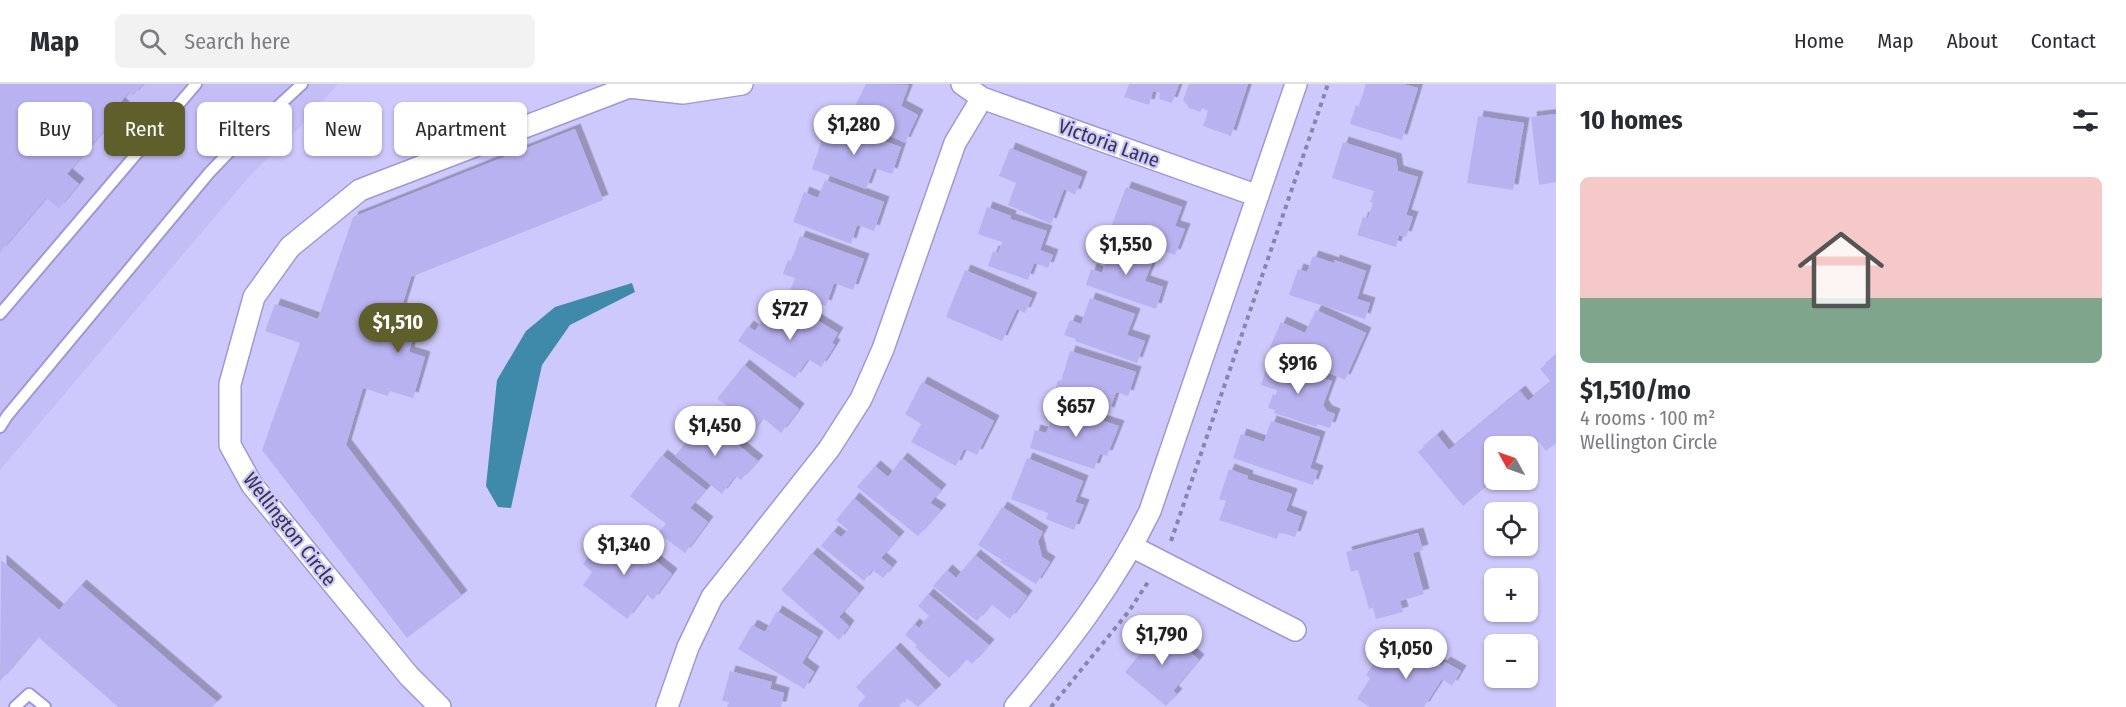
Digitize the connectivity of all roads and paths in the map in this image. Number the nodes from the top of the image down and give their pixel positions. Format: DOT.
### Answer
graph roads {
  1 [pos="196,84"];
  2 [pos="302,84"];
  3 [pos="742,84"];
  4 [pos="962,84"];
  5 [pos="1296,84"];
  6 [pos="982,98"];
  7 [pos="1258,196"];
  8 [pos="0,314"];
  9 [pos="0,427"];
  10 [pos="1133,547"];
  11 [pos="1295,630"];
  12 [pos="15,707"];
  13 [pos="45,707"];
  14 [pos="440,707"];
  15 [pos="667,707"];
  16 [pos="1015,707"];
  1 -- 8 [label="lane"];
  2 -- 9 [label="lane"];
  3 -- 14 [label="street, Wellington Circle"];
  4 -- 6 [label="street, Victoria Lane"];
  5 -- 7 [label="street"];
  6 -- 7 [label="street, Victoria Lane"];
  6 -- 15 [label="street"];
  7 -- 10 [label="street"];
  10 -- 11 [label="street"];
  10 -- 16 [label="street"];
  12 -- 13 [label="lane"];
}
